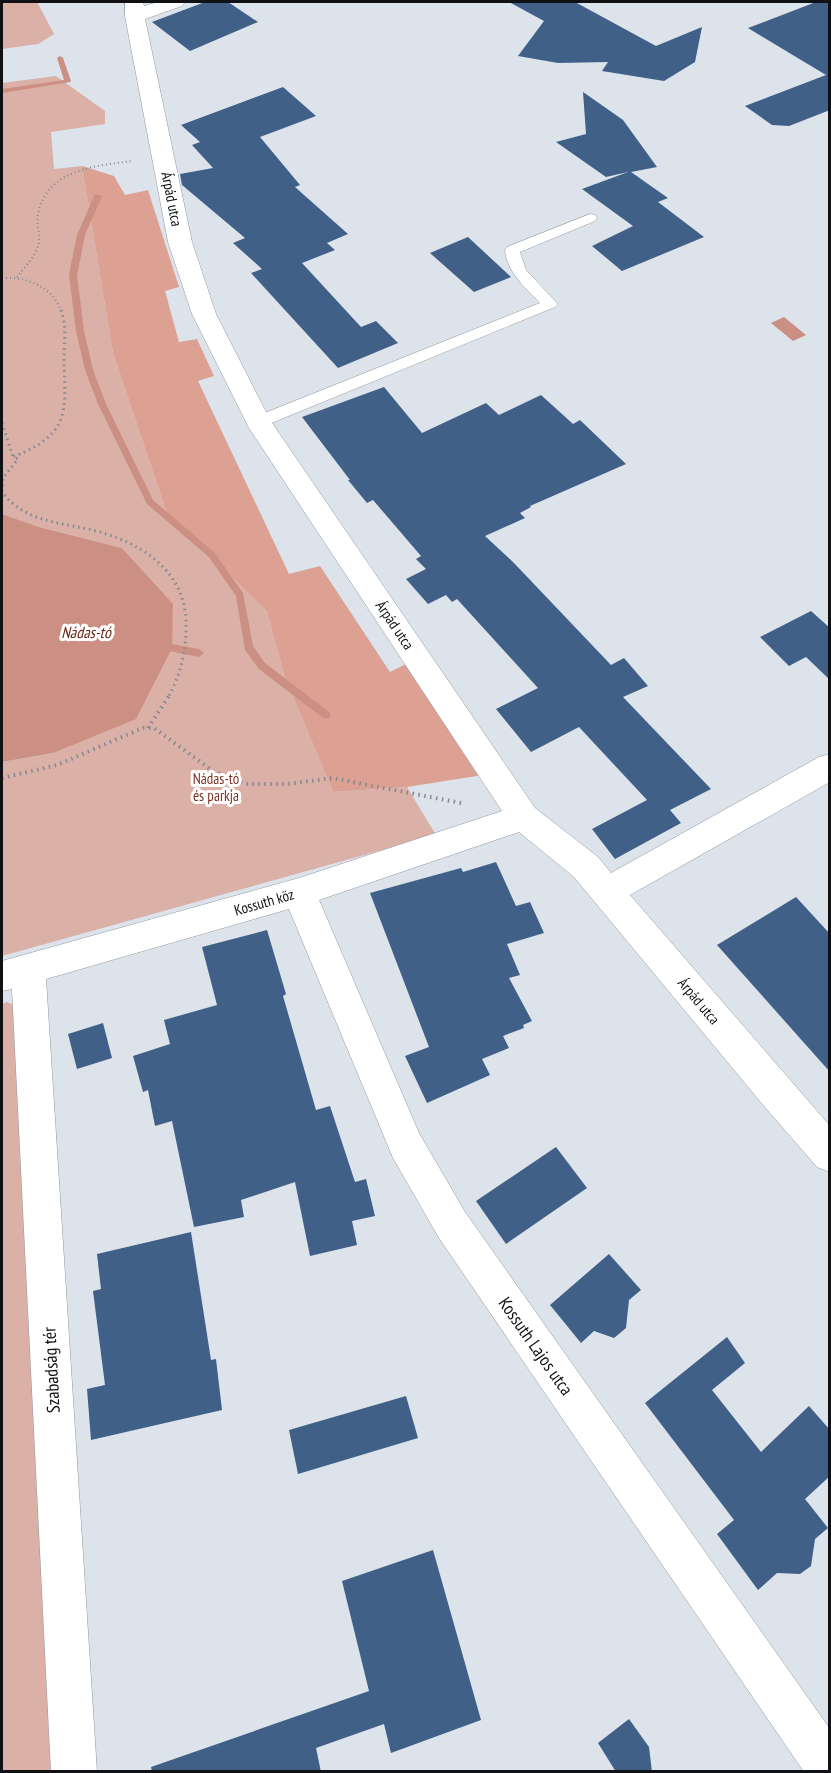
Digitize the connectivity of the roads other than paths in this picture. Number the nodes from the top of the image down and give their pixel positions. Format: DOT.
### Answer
graph roads {
  1 [pos="176,2"];
  2 [pos="134,9"];
  3 [pos="590,218"];
  4 [pos="258,422"];
  5 [pos="830,766"];
  6 [pos="524,817"];
  7 [pos="299,892"];
  8 [pos="608,892"];
  9 [pos="14,972"];
  10 [pos="830,1154"];
  11 [pos="830,1768"];
  12 [pos="74,1772"];
  1 -- 2 [label="street"];
  2 -- 4 [label="street, Árpád utca"];
  3 -- 4 [label="lane"];
  4 -- 6 [label="street, Árpád utca"];
  5 -- 8 [label="street"];
  6 -- 7 [label="street, Kossuth köz"];
  6 -- 8 [label="street, Árpád utca"];
  7 -- 9 [label="street, Kossuth köz"];
  7 -- 11 [label="street, Kossuth Lajos utca"];
  8 -- 10 [label="street, Árpád utca"];
  9 -- 12 [label="street, Szabadság tér"];
}
